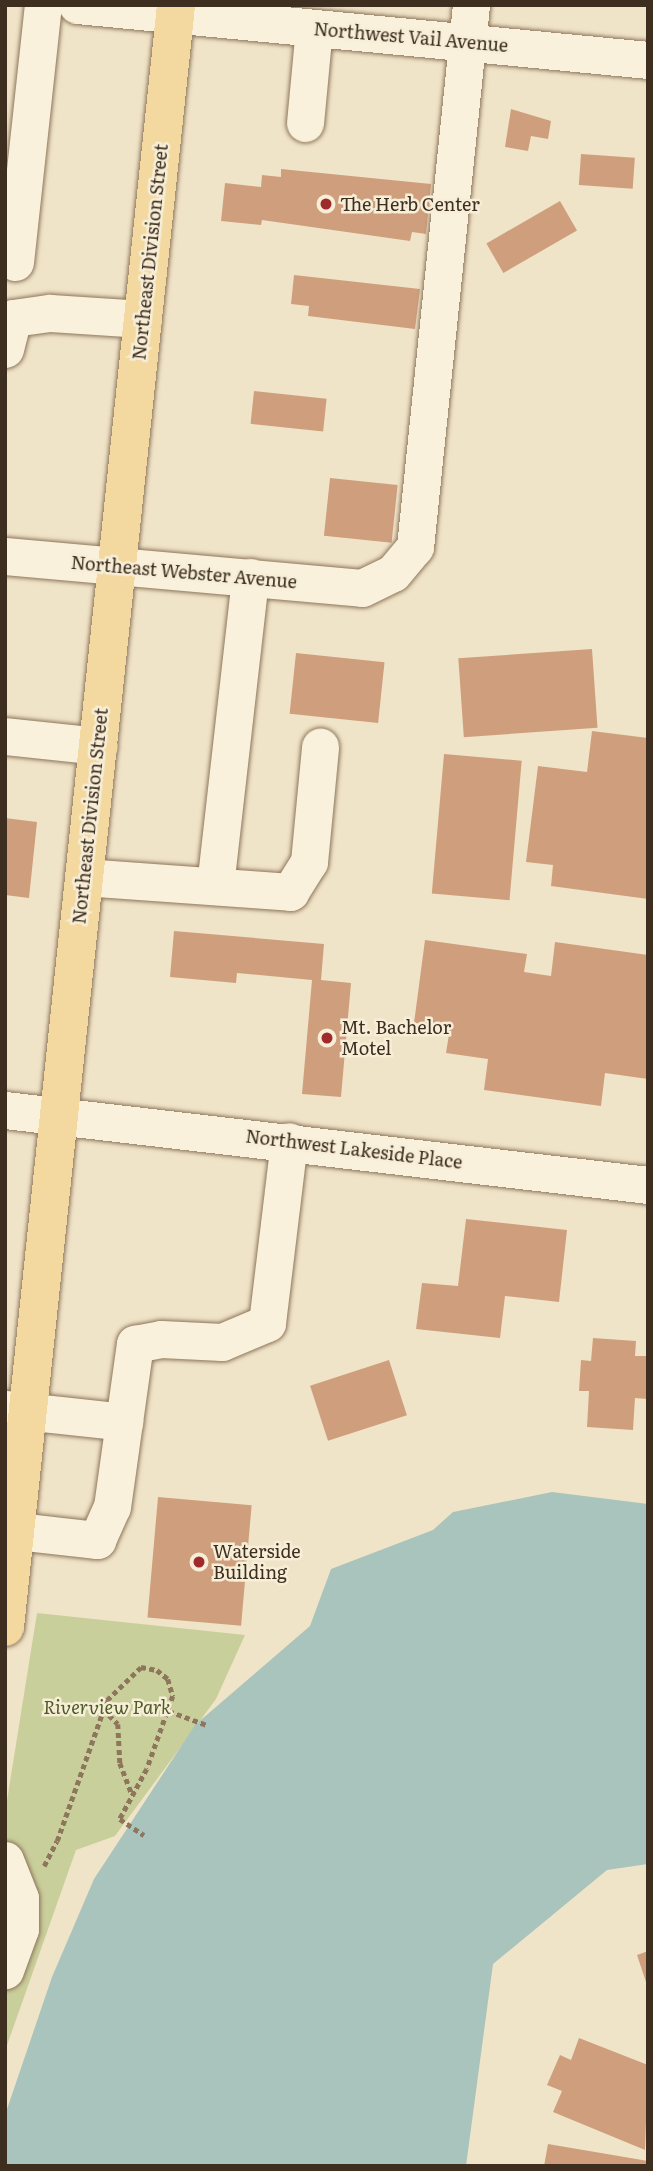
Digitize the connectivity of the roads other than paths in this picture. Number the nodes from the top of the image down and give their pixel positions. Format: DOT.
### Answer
graph roads {
  1 [pos="43,5"];
  2 [pos="77,5"];
  3 [pos="471,5"];
  4 [pos="175,10"];
  5 [pos="306,20"];
  6 [pos="468,42"];
  7 [pos="648,61"];
  8 [pos="305,123"];
  9 [pos="15,262"];
  10 [pos="143,319"];
  11 [pos="5,349"];
  12 [pos="5,556"];
  13 [pos="117,567"];
  14 [pos="250,577"];
  15 [pos="5,736"];
  16 [pos="98,746"];
  17 [pos="320,747"];
  18 [pos="83,877"];
  19 [pos="215,886"];
  20 [pos="5,1110"];
  21 [pos="61,1115"];
  22 [pos="289,1141"];
  23 [pos="648,1185"];
  24 [pos="17,1410"];
  25 [pos="124,1422"];
  26 [pos="17,1531"];
  27 [pos="5,1627"];
  28 [pos="5,1860"];
  29 [pos="5,1970"];
  1 -- 9 [label="street"];
  2 -- 4 [label="street, Northwest Vail Avenue"];
  3 -- 6 [label="street"];
  4 -- 5 [label="street, Northwest Vail Avenue"];
  4 -- 10 [label="main road, Northeast Division Street"];
  5 -- 6 [label="street, Northwest Vail Avenue"];
  5 -- 8 [label="street"];
  6 -- 7 [label="street, Northwest Vail Avenue"];
  6 -- 14 [label="street, Northeast Webster Avenue"];
  10 -- 11 [label="street"];
  10 -- 13 [label="main road, Northeast Division Street"];
  12 -- 13 [label="street, Northeast Webster Avenue"];
  13 -- 14 [label="street, Northeast Webster Avenue"];
  13 -- 16 [label="main road, Northeast Division Street"];
  14 -- 19 [label="street"];
  15 -- 16 [label="street"];
  16 -- 18 [label="main road, Northeast Division Street"];
  17 -- 19 [label="street"];
  18 -- 19 [label="street"];
  18 -- 21 [label="main road, Northeast Division Street"];
  20 -- 21 [label="street, Northwest Lakeside Place"];
  21 -- 22 [label="street, Northwest Lakeside Place"];
  21 -- 24 [label="main road, Northeast Division Street"];
  22 -- 23 [label="street, Northwest Lakeside Place"];
  22 -- 25 [label="street"];
  24 -- 25 [label="street"];
  24 -- 26 [label="main road, Northeast Division Street"];
  25 -- 26 [label="street"];
  26 -- 27 [label="main road, Northeast Division Street"];
  28 -- 29 [label="street"];
}
